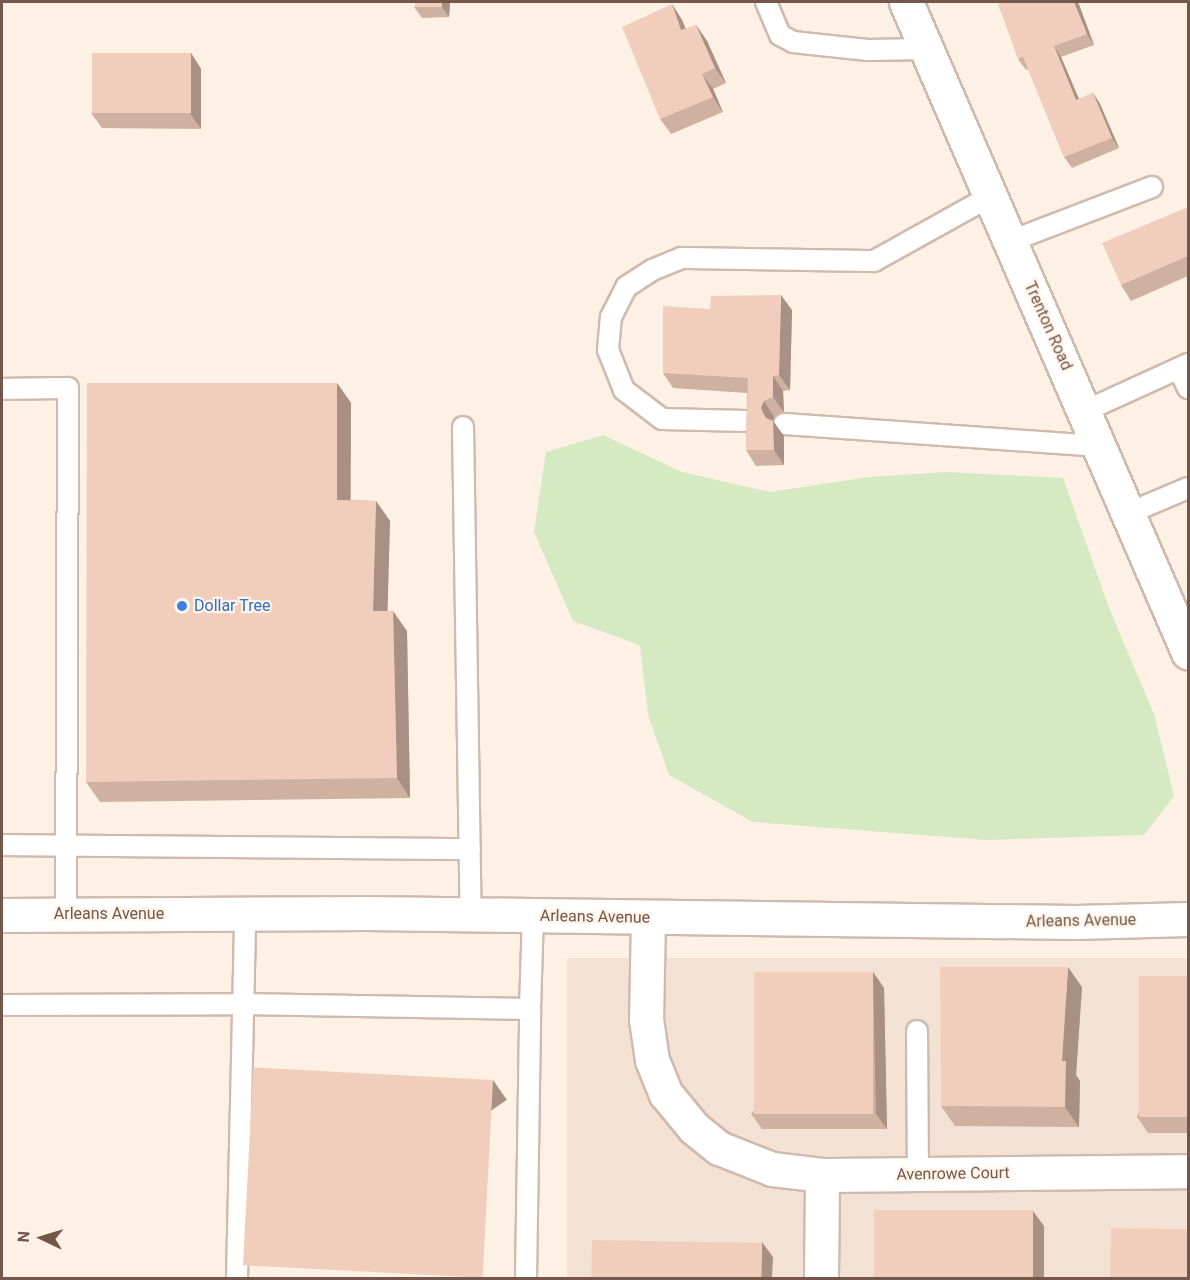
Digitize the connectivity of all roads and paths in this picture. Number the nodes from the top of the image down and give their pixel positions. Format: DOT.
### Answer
graph roads {
  1 [pos="766,2"];
  2 [pos="906,2"];
  3 [pos="927,49"];
  4 [pos="1152,187"];
  5 [pos="991,196"];
  6 [pos="1011,242"];
  7 [pos="1184,367"];
  8 [pos="2,388"];
  9 [pos="1188,388"];
  10 [pos="1085,411"];
  11 [pos="747,421"];
  12 [pos="784,424"];
  13 [pos="463,427"];
  14 [pos="1101,446"];
  15 [pos="1188,488"];
  16 [pos="1130,513"];
  17 [pos="1188,652"];
  18 [pos="2,845"];
  19 [pos="66,847"];
  20 [pos="470,849"];
  21 [pos="66,914"];
  22 [pos="245,914"];
  23 [pos="2,915"];
  24 [pos="471,915"];
  25 [pos="533,916"];
  26 [pos="648,918"];
  27 [pos="1188,919"];
  28 [pos="242,1004"];
  29 [pos="2,1005"];
  30 [pos="530,1009"];
  31 [pos="917,1031"];
  32 [pos="1188,1171"];
  33 [pos="918,1174"];
  34 [pos="822,1175"];
  35 [pos="237,1278"];
  36 [pos="526,1278"];
  37 [pos="820,1278"];
  1 -- 3 [label="lane"];
  2 -- 3 [label="street, Trenton Road"];
  3 -- 5 [label="street, Trenton Road"];
  4 -- 6 [label="lane"];
  5 -- 6 [label="street, Trenton Road"];
  5 -- 11 [label="lane"];
  6 -- 10 [label="street, Trenton Road"];
  7 -- 9 [label="lane"];
  7 -- 10 [label="lane"];
  8 -- 19 [label="lane"];
  10 -- 14 [label="street, Trenton Road"];
  12 -- 14 [label="lane"];
  13 -- 20 [label="lane"];
  14 -- 16 [label="street, Trenton Road"];
  15 -- 16 [label="lane"];
  16 -- 17 [label="street, Trenton Road"];
  18 -- 19 [label="lane"];
  19 -- 20 [label="lane"];
  19 -- 21 [label="lane"];
  20 -- 24 [label="lane"];
  21 -- 22 [label="street, Arleans Avenue"];
  21 -- 23 [label="street, Arleans Avenue"];
  22 -- 24 [label="street, Arleans Avenue"];
  22 -- 28 [label="lane"];
  24 -- 25 [label="street, Arleans Avenue"];
  25 -- 26 [label="street, Arleans Avenue"];
  25 -- 30 [label="lane"];
  26 -- 27 [label="street, Arleans Avenue"];
  26 -- 34 [label="street, Avenrowe Court"];
  28 -- 29 [label="lane"];
  28 -- 30 [label="lane"];
  28 -- 35 [label="lane"];
  30 -- 36 [label="lane"];
  31 -- 33 [label="lane"];
  32 -- 33 [label="street, Avenrowe Court"];
  33 -- 34 [label="street, Avenrowe Court"];
  34 -- 37 [label="street"];
}
